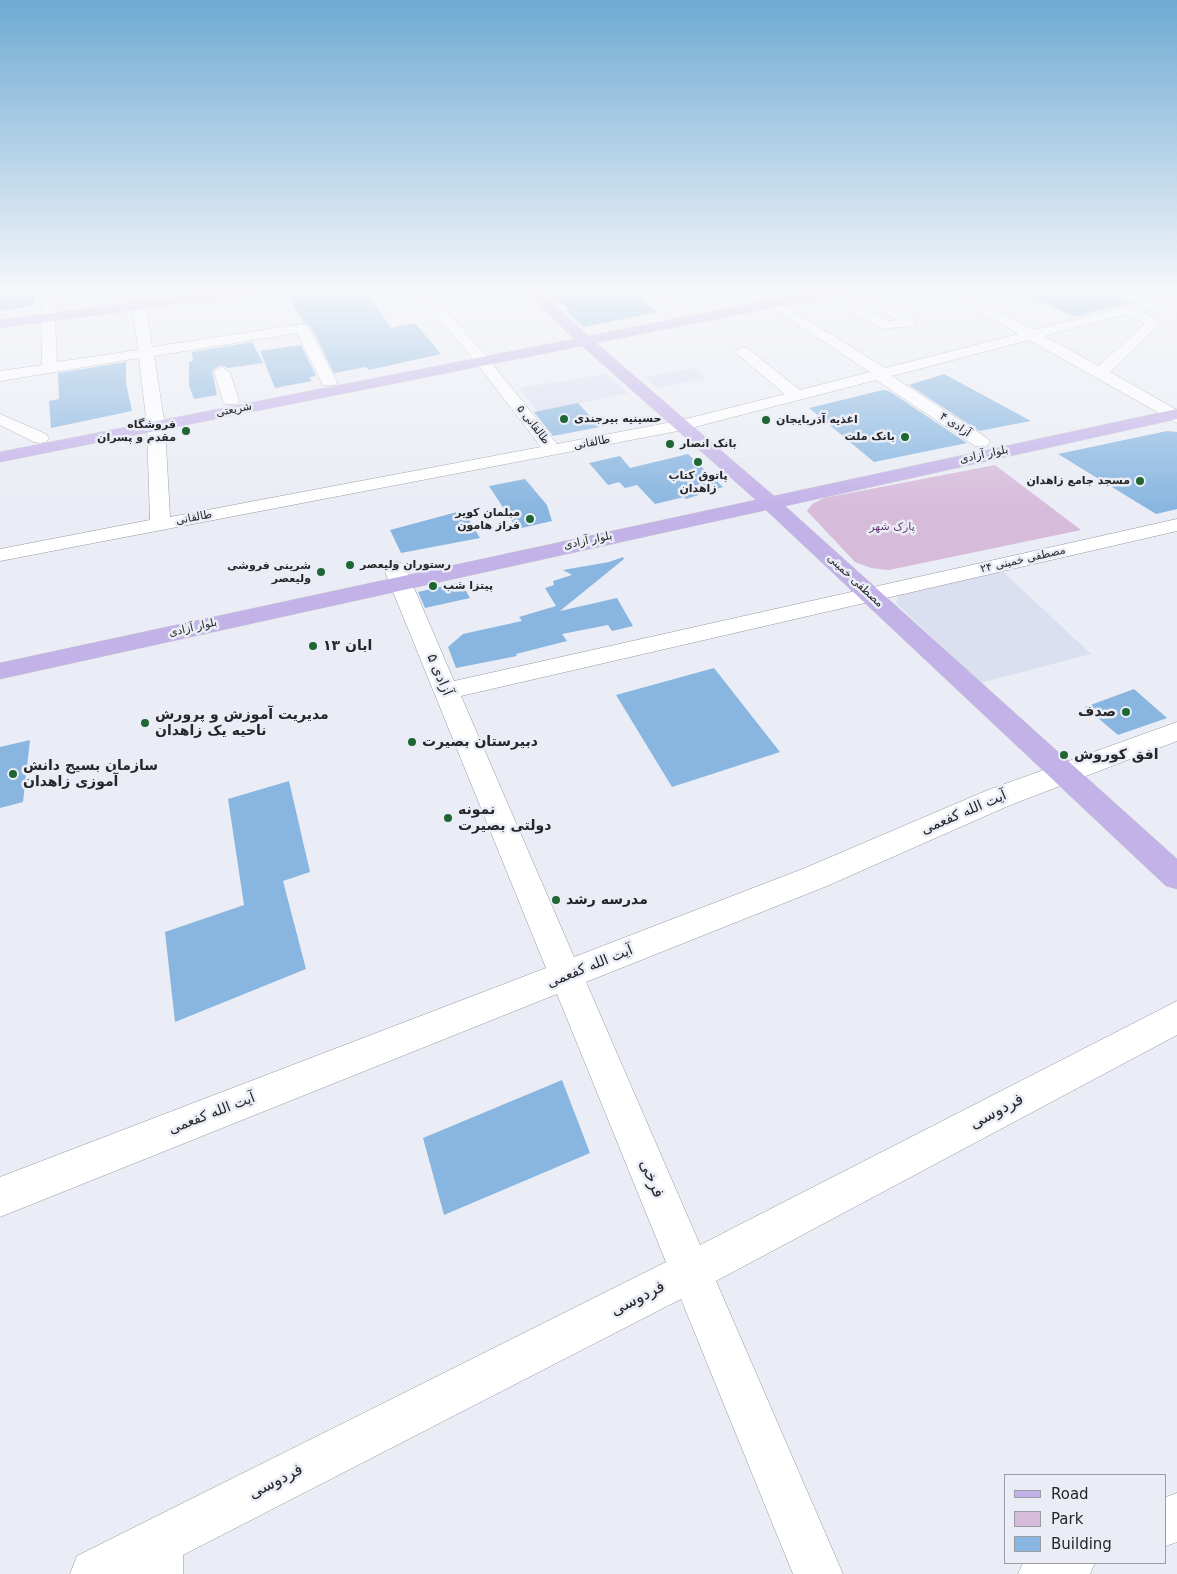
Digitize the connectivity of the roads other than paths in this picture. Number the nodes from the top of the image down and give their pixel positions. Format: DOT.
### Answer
graph roads {
  1 [pos="50,361"];
  2 [pos="85,361"];
  3 [pos="146,361"];
  4 [pos="319,361"];
  5 [pos="452,361"];
  6 [pos="456,361"];
  7 [pos="482,361"];
  8 [pos="608,361"];
  9 [pos="755,361"];
  10 [pos="863,361"];
  11 [pos="934,361"];
  12 [pos="1079,361"];
  13 [pos="1112,361"];
  14 [pos="50,367"];
  15 [pos="222,372"];
  16 [pos="1100,373"];
  17 [pos="882,375"];
  18 [pos="0,376"];
  19 [pos="329,382"];
  20 [pos="798,396"];
  21 [pos="230,401"];
  22 [pos="1172,410"];
  23 [pos="0,419"];
  24 [pos="155,421"];
  25 [pos="683,426"];
  26 [pos="40,438"];
  27 [pos="981,442"];
  28 [pos="0,447"];
  29 [pos="553,450"];
  30 [pos="0,457"];
  31 [pos="762,495"];
  32 [pos="160,525"];
  33 [pos="1177,525"];
  34 [pos="0,555"];
  35 [pos="397,574"];
  36 [pos="870,594"];
  37 [pos="0,652"];
  38 [pos="0,671"];
  39 [pos="446,691"];
  40 [pos="1177,731"];
  41 [pos="1065,774"];
  42 [pos="484,783"];
  43 [pos="1177,877"];
  44 [pos="566,976"];
  45 [pos="1177,1017"];
  46 [pos="0,1197"];
  47 [pos="691,1272"];
  48 [pos="159,1558"];
  49 [pos="1068,1564"];
  50 [pos="95,1574"];
  51 [pos="818,1574"];
  52 [pos="1043,1574"];
  1 -- 14 [label="street"];
  2 -- 14 [label="street"];
  3 -- 24 [label="street"];
  4 -- 19 [label="street"];
  5 -- 19 [label="main road, شریعتی"];
  6 -- 24 [label="main road, شریعتی"];
  7 -- 29 [label="street, طالقانی ۵"];
  8 -- 25 [label="main road, مصطفی خمینی"];
  9 -- 20 [label="street"];
  10 -- 17 [label="street, آزادی ۴"];
  11 -- 17 [label="street, طالقانی"];
  12 -- 16 [label="street"];
  13 -- 16 [label="street"];
  14 -- 18 [label="street"];
  15 -- 21 [label="street"];
  16 -- 22 [label="street"];
  17 -- 20 [label="street, طالقانی"];
  17 -- 27 [label="street, آزادی ۴"];
  19 -- 21 [label="main road, شریعتی"];
  20 -- 25 [label="street, طالقانی"];
  21 -- 24 [label="main road, شریعتی"];
  22 -- 27 [label="main road, بلوار آزادی"];
  22 -- 31 [label="main road, بلوار آزادی"];
  23 -- 26 [label="street"];
  24 -- 26 [label="main road, شریعتی"];
  24 -- 30 [label="main road, شریعتی"];
  24 -- 32 [label="street"];
  25 -- 29 [label="street, طالقانی"];
  25 -- 31 [label="main road, مصطفی خمینی"];
  26 -- 28 [label="main road, شریعتی"];
  27 -- 31 [label="main road, بلوار آزادی"];
  29 -- 32 [label="street, طالقانی"];
  31 -- 35 [label="main road, بلوار آزادی"];
  31 -- 36 [label="main road, مصطفی خمینی"];
  32 -- 34 [label="street, طالقانی"];
  33 -- 36 [label="street, مصطفی خمینی ۲۴"];
  35 -- 37 [label="main road, بلوار آزادی"];
  35 -- 38 [label="main road, بلوار آزادی"];
  35 -- 39 [label="street, آزادی ۵"];
  36 -- 39 [label="street, مصطفی خمینی ۲۴"];
  36 -- 41 [label="main road, مصطفی خمینی"];
  39 -- 42 [label="street, آزادی ۵"];
  40 -- 41 [label="street, آیت الله کفعمی"];
  41 -- 43 [label="main road, مصطفی خمینی"];
  41 -- 44 [label="street, آیت الله کفعمی"];
  42 -- 44 [label="street, فرخی"];
  44 -- 46 [label="street, آیت الله کفعمی"];
  44 -- 47 [label="street, فرخی"];
  45 -- 47 [label="street, فردوسی"];
  47 -- 48 [label="street, فردوسی"];
  47 -- 51 [label="street, فرخی"];
  48 -- 50 [label="street, فردوسی"];
  49 -- 52 [label="street"];
}
